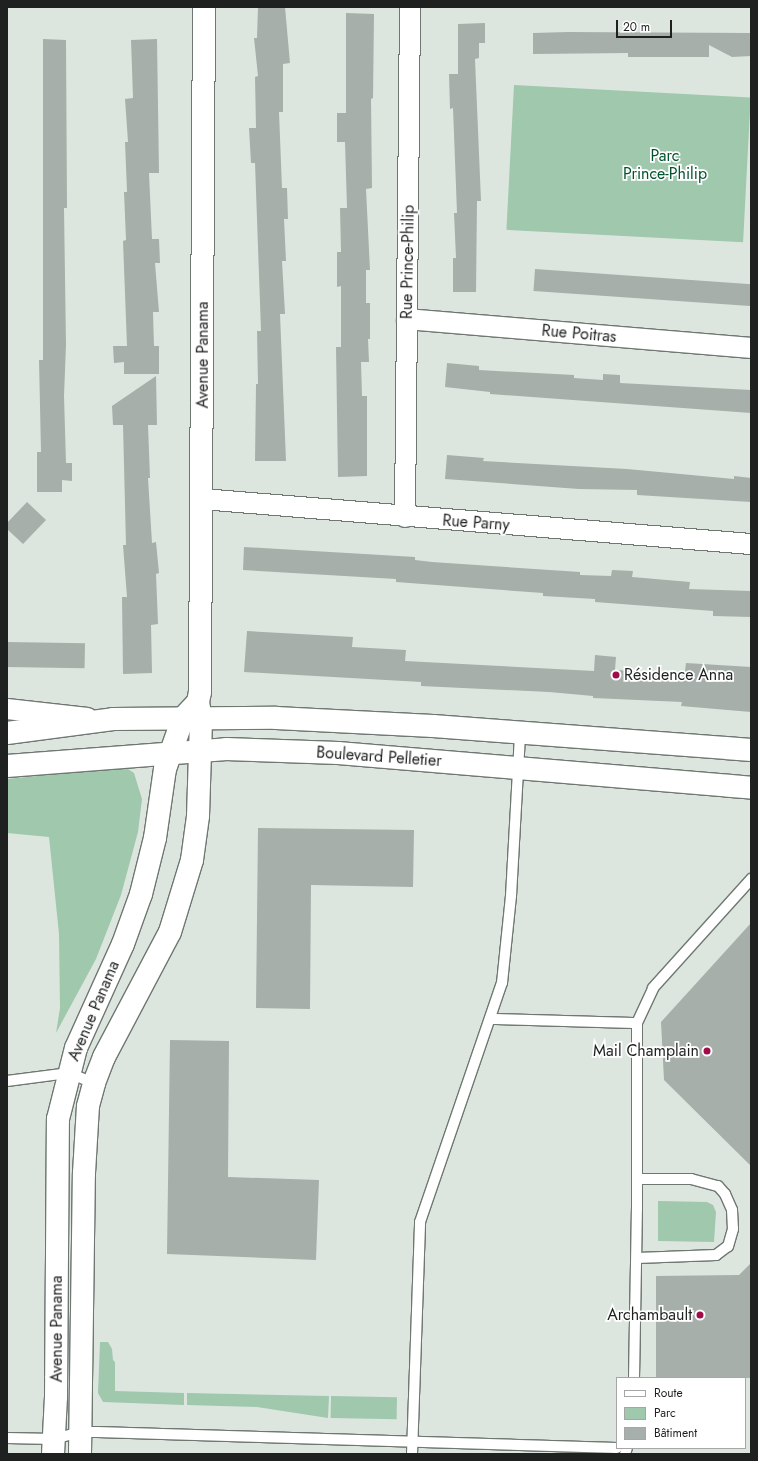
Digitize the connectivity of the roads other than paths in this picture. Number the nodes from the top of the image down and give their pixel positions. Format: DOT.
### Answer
graph roads {
  1 [pos="204,7"];
  2 [pos="410,7"];
  3 [pos="407,319"];
  4 [pos="751,348"];
  5 [pos="202,499"];
  6 [pos="405,517"];
  7 [pos="751,544"];
  8 [pos="7,709"];
  9 [pos="194,713"];
  10 [pos="113,719"];
  11 [pos="7,732"];
  12 [pos="520,734"];
  13 [pos="200,750"];
  14 [pos="751,750"];
  15 [pos="171,751"];
  16 [pos="7,766"];
  17 [pos="517,767"];
  18 [pos="751,788"];
  19 [pos="751,879"];
  20 [pos="492,1019"];
  21 [pos="637,1023"];
  22 [pos="69,1074"];
  23 [pos="7,1081"];
  24 [pos="94,1083"];
  25 [pos="637,1179"];
  26 [pos="637,1258"];
  27 [pos="634,1377"];
  28 [pos="81,1432"];
  29 [pos="7,1438"];
  30 [pos="412,1443"];
  31 [pos="54,1446"];
  32 [pos="616,1448"];
  33 [pos="80,1454"];
  34 [pos="412,1454"];
  1 -- 5 [label="street, Avenue Panama"];
  2 -- 3 [label="street, Rue Prince-Philip"];
  3 -- 4 [label="street, Rue Poitras"];
  3 -- 6 [label="street, Rue Prince-Philip"];
  5 -- 6 [label="street, Rue Parny"];
  5 -- 9 [label="street, Avenue Panama"];
  6 -- 7 [label="street, Rue Parny"];
  8 -- 10 [label="street, Boulevard Pelletier"];
  9 -- 10 [label="street, Boulevard Pelletier"];
  9 -- 12 [label="street, Boulevard Pelletier"];
  9 -- 13 [label="street, Avenue Panama"];
  9 -- 15 [label="street, Avenue Panama"];
  10 -- 11 [label="street, Boulevard Pelletier"];
  12 -- 14 [label="street, Boulevard Pelletier"];
  12 -- 17 [label="lane"];
  13 -- 15 [label="street, Boulevard Pelletier"];
  13 -- 17 [label="street, Boulevard Pelletier"];
  13 -- 24 [label="street, Avenue Panama"];
  15 -- 16 [label="street, Boulevard Pelletier"];
  15 -- 22 [label="street, Avenue Panama"];
  17 -- 18 [label="street, Boulevard Pelletier"];
  17 -- 20 [label="lane"];
  19 -- 21 [label="lane"];
  20 -- 21 [label="lane"];
  20 -- 30 [label="lane"];
  21 -- 25 [label="lane"];
  22 -- 23 [label="lane"];
  22 -- 24 [label="lane"];
  22 -- 31 [label="street, Avenue Panama"];
  24 -- 28 [label="street, Avenue Panama"];
  25 -- 26 [label="lane"];
  25 -- 26 [label="lane"];
  26 -- 27 [label="lane"];
  28 -- 30 [label="lane"];
  28 -- 31 [label="lane"];
  28 -- 33 [label="street, Avenue Panama"];
  29 -- 31 [label="lane"];
  30 -- 32 [label="lane"];
  30 -- 34 [label="lane"];
}
